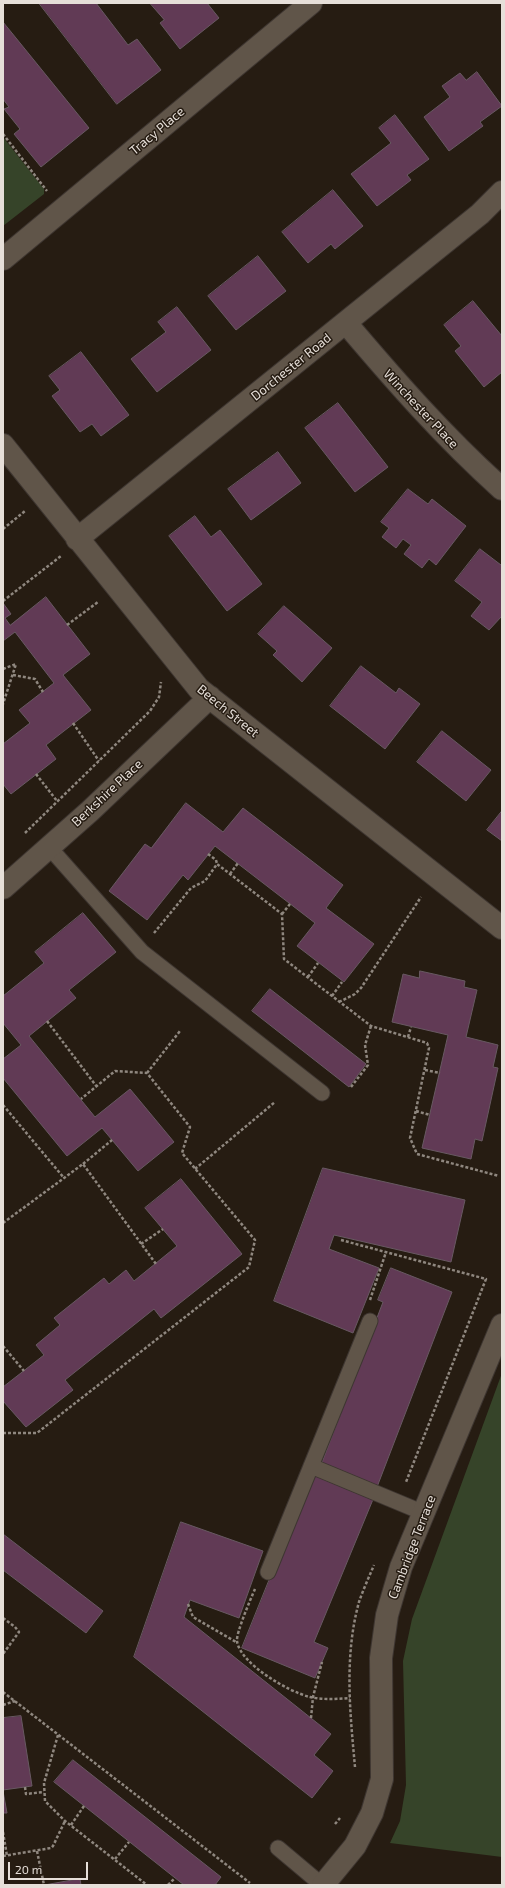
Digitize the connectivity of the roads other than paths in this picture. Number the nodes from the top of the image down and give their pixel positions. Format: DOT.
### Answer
graph roads {
  1 [pos="312,3"];
  2 [pos="502,192"];
  3 [pos="3,259"];
  4 [pos="346,323"];
  5 [pos="3,445"];
  6 [pos="502,489"];
  7 [pos="77,539"];
  8 [pos="210,697"];
  9 [pos="49,847"];
  10 [pos="3,888"];
  11 [pos="502,928"];
  12 [pos="322,1093"];
  13 [pos="370,1321"];
  14 [pos="502,1325"];
  15 [pos="311,1466"];
  16 [pos="424,1513"];
  17 [pos="268,1572"];
  18 [pos="278,1848"];
  19 [pos="323,1885"];
  1 -- 3 [label="street, Tracy Place"];
  2 -- 4 [label="street, Dorchester Road"];
  4 -- 6 [label="street, Winchester Place"];
  4 -- 7 [label="street, Dorchester Road"];
  5 -- 7 [label="street, Beech Street"];
  7 -- 8 [label="street, Beech Street"];
  8 -- 9 [label="street, Berkshire Place"];
  8 -- 11 [label="street, Beech Street"];
  9 -- 10 [label="street, Berkshire Place"];
  9 -- 12 [label="lane"];
  13 -- 15 [label="lane"];
  14 -- 16 [label="street, Cambridge Terrace"];
  15 -- 16 [label="lane"];
  15 -- 17 [label="lane"];
  16 -- 19 [label="street, Cambridge Terrace"];
  18 -- 19 [label="lane"];
}
